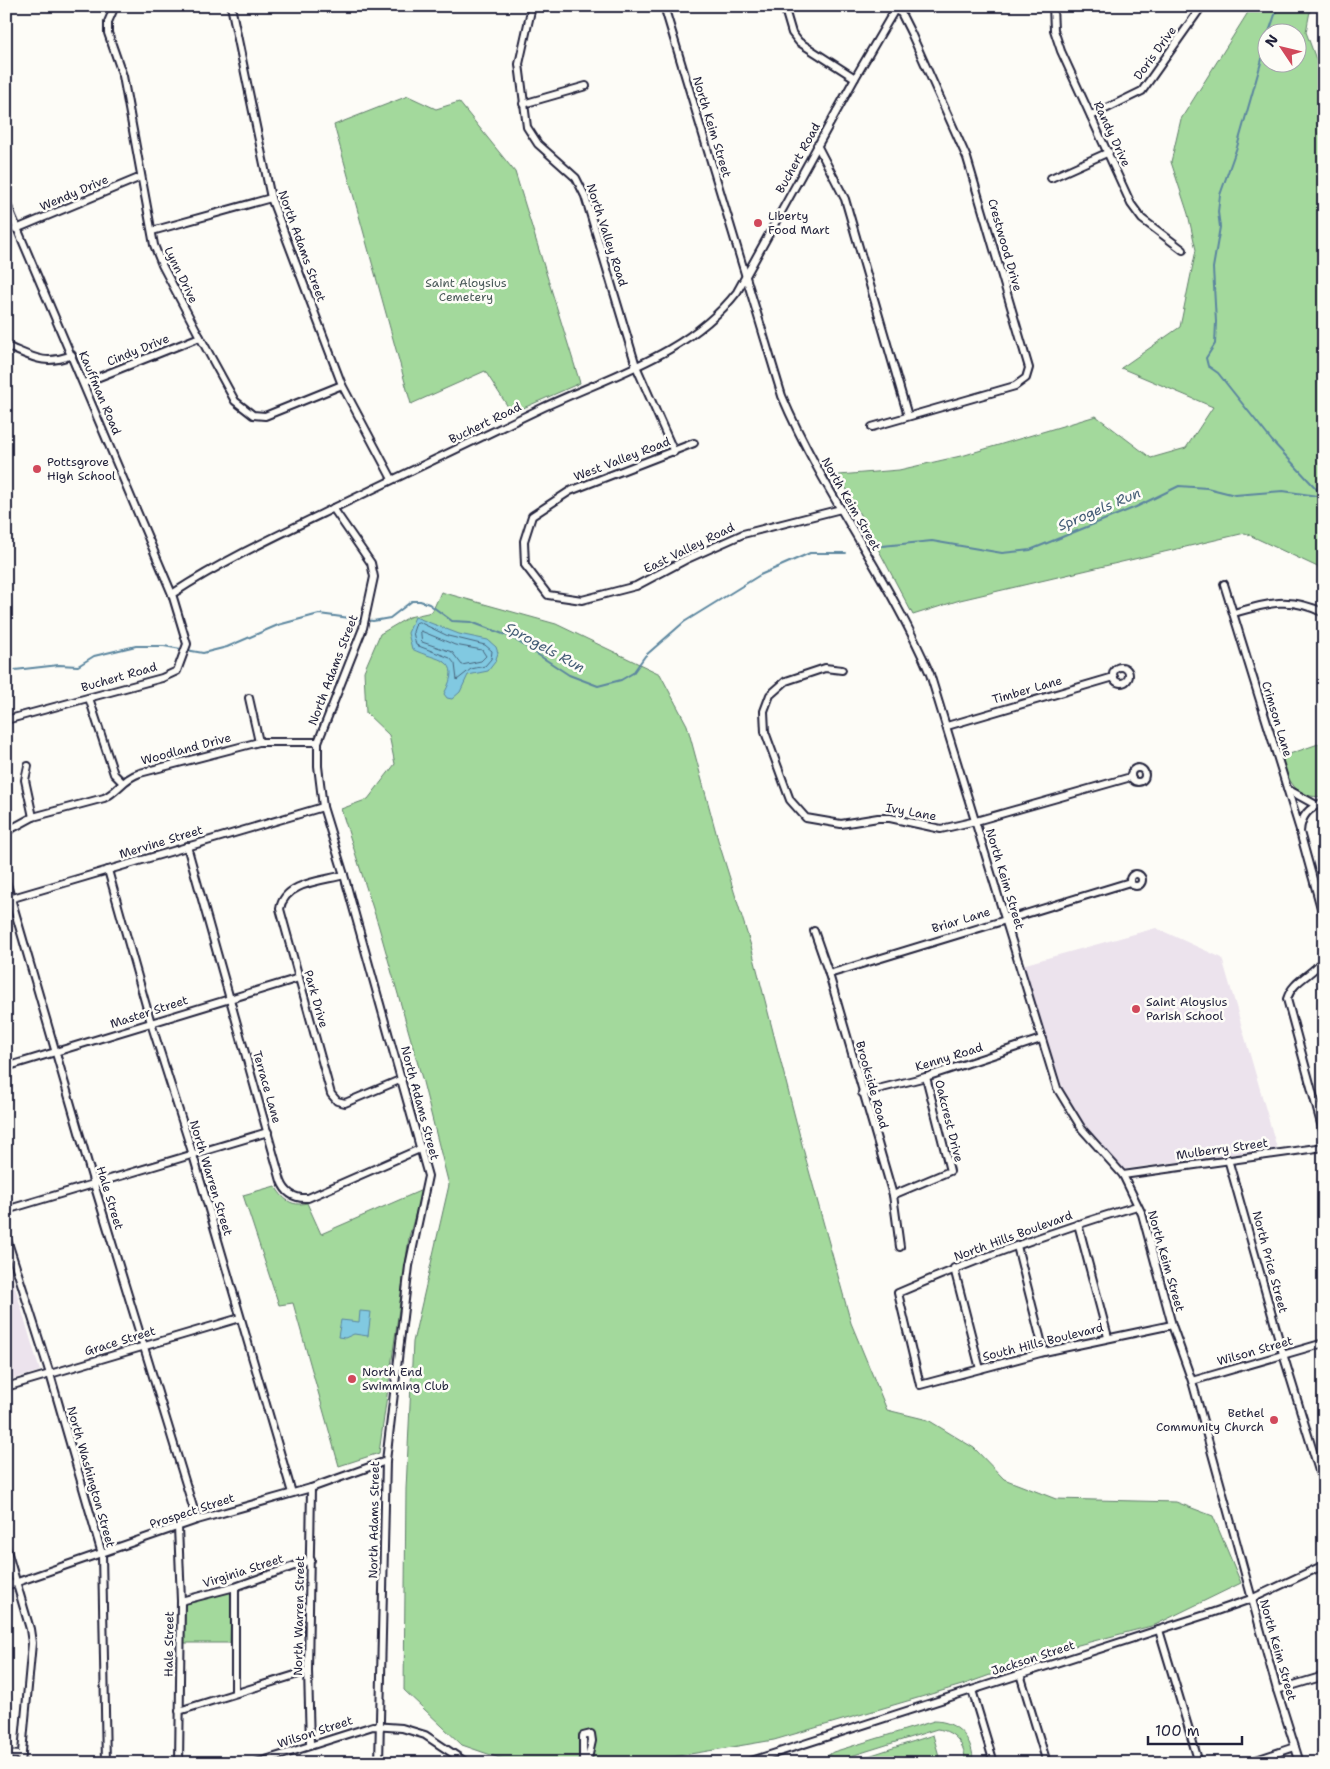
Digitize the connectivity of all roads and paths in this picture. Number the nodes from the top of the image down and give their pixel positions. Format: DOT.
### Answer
graph roads {
  1 [pos="115,6"];
  2 [pos="231,6"];
  3 [pos="532,6"];
  4 [pos="664,6"];
  5 [pos="784,6"];
  6 [pos="1053,6"];
  7 [pos="1202,6"];
  8 [pos="896,8"];
  9 [pos="855,78"];
  10 [pos="586,86"];
  11 [pos="523,104"];
  12 [pos="1091,116"];
  13 [pos="817,146"];
  14 [pos="1109,152"];
  15 [pos="141,177"];
  16 [pos="1052,178"];
  17 [pos="271,198"];
  18 [pos="6,202"];
  19 [pos="16,229"];
  20 [pos="152,231"];
  21 [pos="1184,250"];
  22 [pos="746,277"];
  23 [pos="200,338"];
  24 [pos="6,346"];
  25 [pos="72,355"];
  26 [pos="636,366"];
  27 [pos="84,383"];
  28 [pos="342,385"];
  29 [pos="908,416"];
  30 [pos="872,427"];
  31 [pos="694,443"];
  32 [pos="674,452"];
  33 [pos="392,479"];
  34 [pos="333,508"];
  35 [pos="841,509"];
  36 [pos="1224,584"];
  37 [pos="172,594"];
  38 [pos="548,596"];
  39 [pos="1234,613"];
  40 [pos="1324,613"];
  41 [pos="842,670"];
  42 [pos="1114,677"];
  43 [pos="89,698"];
  44 [pos="249,698"];
  45 [pos="6,720"];
  46 [pos="947,726"];
  47 [pos="259,742"];
  48 [pos="318,742"];
  49 [pos="28,766"];
  50 [pos="1131,777"];
  51 [pos="122,782"];
  52 [pos="1287,789"];
  53 [pos="1324,802"];
  54 [pos="1316,805"];
  55 [pos="322,807"];
  56 [pos="33,817"];
  57 [pos="976,821"];
  58 [pos="1300,830"];
  59 [pos="7,832"];
  60 [pos="187,846"];
  61 [pos="108,870"];
  62 [pos="344,875"];
  63 [pos="6,880"];
  64 [pos="1130,882"];
  65 [pos="9,899"];
  66 [pos="1005,918"];
  67 [pos="1324,918"];
  68 [pos="814,931"];
  69 [pos="1324,958"];
  70 [pos="829,974"];
  71 [pos="299,978"];
  72 [pos="229,998"];
  73 [pos="150,1023"];
  74 [pos="1041,1039"];
  75 [pos="56,1052"];
  76 [pos="6,1068"];
  77 [pos="926,1076"];
  78 [pos="402,1079"];
  79 [pos="862,1093"];
  80 [pos="268,1132"];
  81 [pos="1324,1136"];
  82 [pos="1324,1147"];
  83 [pos="422,1148"];
  84 [pos="193,1155"];
  85 [pos="1228,1159"];
  86 [pos="1123,1175"];
  87 [pos="94,1184"];
  88 [pos="893,1195"];
  89 [pos="1137,1206"];
  90 [pos="6,1210"];
  91 [pos="1078,1224"];
  92 [pos="6,1236"];
  93 [pos="1017,1246"];
  94 [pos="900,1247"];
  95 [pos="954,1268"];
  96 [pos="240,1318"];
  97 [pos="1172,1324"];
  98 [pos="1108,1337"];
  99 [pos="1324,1343"];
  100 [pos="144,1345"];
  101 [pos="1044,1352"];
  102 [pos="1283,1354"];
  103 [pos="980,1369"];
  104 [pos="50,1374"];
  105 [pos="1192,1381"];
  106 [pos="920,1385"];
  107 [pos="6,1387"];
  108 [pos="386,1461"];
  109 [pos="1324,1487"];
  110 [pos="311,1488"];
  111 [pos="292,1493"];
  112 [pos="197,1520"];
  113 [pos="178,1526"];
  114 [pos="6,1547"];
  115 [pos="102,1554"];
  116 [pos="311,1560"];
  117 [pos="1324,1565"];
  118 [pos="17,1583"];
  119 [pos="6,1586"];
  120 [pos="234,1587"];
  121 [pos="1251,1599"];
  122 [pos="181,1601"];
  123 [pos="1159,1630"];
  124 [pos="308,1672"];
  125 [pos="1020,1674"];
  126 [pos="1324,1676"];
  127 [pos="972,1690"];
  128 [pos="1277,1690"];
  129 [pos="235,1693"];
  130 [pos="179,1712"];
  131 [pos="380,1727"];
  132 [pos="310,1744"];
  133 [pos="1295,1746"];
  134 [pos="6,1754"];
  135 [pos="22,1755"];
  136 [pos="22,1763"];
  137 [pos="106,1763"];
  138 [pos="179,1763"];
  139 [pos="256,1763"];
  140 [pos="379,1763"];
  141 [pos="467,1763"];
  142 [pos="583,1763"];
  143 [pos="587,1763"];
  144 [pos="745,1763"];
  145 [pos="994,1763"];
  146 [pos="1047,1763"];
  147 [pos="1199,1763"];
  148 [pos="1247,1763"];
  149 [pos="1300,1763"];
  1 -- 15 [label="street, Lynn Drive"];
  2 -- 17 [label="street, North Adams Street"];
  3 -- 11 [label="street, North Valley Road"];
  4 -- 22 [label="street, North Keim Street"];
  5 -- 9 [label="street"];
  6 -- 12 [label="street, Randy Drive"];
  7 -- 12 [label="street, Doris Drive"];
  8 -- 9 [label="street, Buchert Road"];
  8 -- 29 [label="street, Crestwood Drive"];
  9 -- 13 [label="street, Buchert Road"];
  10 -- 11 [label="street"];
  11 -- 26 [label="street, North Valley Road"];
  12 -- 14 [label="street, Randy Drive"];
  13 -- 22 [label="street, Buchert Road"];
  13 -- 29 [label="street"];
  14 -- 16 [label="street"];
  14 -- 21 [label="street, Randy Drive"];
  15 -- 19 [label="street, Wendy Drive"];
  15 -- 20 [label="street, Lynn Drive"];
  17 -- 20 [label="street"];
  17 -- 28 [label="street, North Adams Street"];
  18 -- 19 [label="street, Kauffman Road"];
  19 -- 25 [label="street, Kauffman Road"];
  20 -- 23 [label="street, Lynn Drive"];
  22 -- 26 [label="street, Buchert Road"];
  22 -- 35 [label="street, North Keim Street"];
  23 -- 27 [label="street, Cindy Drive"];
  23 -- 28 [label="street, Lynn Drive"];
  24 -- 25 [label="street"];
  25 -- 27 [label="street, Kauffman Road"];
  26 -- 32 [label="street, North Valley Road"];
  26 -- 33 [label="street, Buchert Road"];
  27 -- 37 [label="street, Kauffman Road"];
  28 -- 33 [label="street, North Adams Street"];
  29 -- 30 [label="street, Crestwood Drive"];
  31 -- 32 [label="street, West Valley Road"];
  32 -- 38 [label="street, West Valley Road"];
  33 -- 34 [label="street, Buchert Road"];
  34 -- 37 [label="street, Buchert Road"];
  34 -- 48 [label="street, North Adams Street"];
  35 -- 38 [label="street, East Valley Road"];
  35 -- 46 [label="street, North Keim Street"];
  36 -- 39 [label="street, Crimson Lane"];
  37 -- 43 [label="street, Buchert Road"];
  39 -- 40 [label="street"];
  39 -- 52 [label="street, Crimson Lane"];
  41 -- 57 [label="street, Ivy Lane"];
  42 -- 46 [label="street, Timber Lane"];
  43 -- 45 [label="street, Buchert Road"];
  43 -- 51 [label="street"];
  44 -- 47 [label="street"];
  46 -- 57 [label="street, North Keim Street"];
  47 -- 48 [label="street, Woodland Drive"];
  47 -- 51 [label="street, Woodland Drive"];
  48 -- 55 [label="street, North Adams Street"];
  49 -- 56 [label="street"];
  50 -- 57 [label="street, Ivy Lane"];
  51 -- 56 [label="street, Woodland Drive"];
  52 -- 54 [label="street"];
  52 -- 58 [label="street, Crimson Lane"];
  53 -- 54 [label="street"];
  54 -- 58 [label="street"];
  55 -- 60 [label="street, Mervine Street"];
  55 -- 62 [label="street, North Adams Street"];
  56 -- 59 [label="street, Woodland Drive"];
  57 -- 66 [label="street, North Keim Street"];
  58 -- 67 [label="street, Crimson Lane"];
  60 -- 61 [label="street, Mervine Street"];
  60 -- 72 [label="street, Terrace Lane"];
  61 -- 65 [label="street, Mervine Street"];
  61 -- 73 [label="street, North Warren Street"];
  62 -- 71 [label="street, Park Drive"];
  62 -- 78 [label="street, North Adams Street"];
  63 -- 65 [label="street, Hale Street"];
  64 -- 66 [label="street, Briar Lane"];
  65 -- 75 [label="street, Hale Street"];
  66 -- 70 [label="street, Briar Lane"];
  66 -- 74 [label="street, North Keim Street"];
  68 -- 70 [label="street, Brookside Road"];
  69 -- 81 [label="street"];
  70 -- 79 [label="street, Brookside Road"];
  71 -- 72 [label="street, Master Street"];
  71 -- 78 [label="street, Park Drive"];
  72 -- 73 [label="street, Master Street"];
  72 -- 80 [label="street, Terrace Lane"];
  73 -- 75 [label="street, Master Street"];
  73 -- 84 [label="street, North Warren Street"];
  74 -- 77 [label="street, Kenny Road"];
  74 -- 86 [label="street, North Keim Street"];
  75 -- 76 [label="street, Master Street"];
  75 -- 87 [label="street, Hale Street"];
  77 -- 79 [label="street, Kenny Road"];
  77 -- 88 [label="street, Oakcrest Drive"];
  78 -- 83 [label="street, North Adams Street"];
  79 -- 88 [label="street, Brookside Road"];
  80 -- 83 [label="street, Terrace Lane"];
  80 -- 84 [label="street"];
  82 -- 85 [label="street, Mulberry Street"];
  83 -- 108 [label="street, North Adams Street"];
  84 -- 87 [label="street"];
  84 -- 96 [label="street, North Warren Street"];
  85 -- 86 [label="street, Mulberry Street"];
  85 -- 102 [label="street, North Price Street"];
  86 -- 89 [label="street, North Keim Street"];
  87 -- 90 [label="street"];
  87 -- 100 [label="street, Hale Street"];
  88 -- 94 [label="street, Brookside Road"];
  89 -- 91 [label="street, North Hills Boulevard"];
  89 -- 97 [label="street, North Keim Street"];
  91 -- 93 [label="street, North Hills Boulevard"];
  91 -- 98 [label="street"];
  92 -- 104 [label="street, North Washington Street"];
  93 -- 95 [label="street, North Hills Boulevard"];
  93 -- 101 [label="street"];
  95 -- 103 [label="street"];
  95 -- 106 [label="street, North Hills Boulevard"];
  96 -- 100 [label="street, Grace Street"];
  96 -- 111 [label="street, North Warren Street"];
  97 -- 98 [label="street, South Hills Boulevard"];
  97 -- 105 [label="street, North Keim Street"];
  98 -- 101 [label="street, South Hills Boulevard"];
  99 -- 102 [label="street, Wilson Street"];
  100 -- 104 [label="street, Grace Street"];
  100 -- 112 [label="street, Hale Street"];
  101 -- 103 [label="street, South Hills Boulevard"];
  102 -- 105 [label="street, Wilson Street"];
  102 -- 109 [label="street, North Price Street"];
  103 -- 106 [label="street, South Hills Boulevard"];
  104 -- 107 [label="street, Grace Street"];
  104 -- 115 [label="street, North Washington Street"];
  105 -- 121 [label="street, North Keim Street"];
  108 -- 110 [label="street, Prospect Street"];
  108 -- 131 [label="street, North Adams Street"];
  110 -- 111 [label="street, Prospect Street"];
  110 -- 116 [label="street, North Warren Street"];
  111 -- 112 [label="street, Prospect Street"];
  112 -- 113 [label="street, Prospect Street"];
  113 -- 115 [label="street, Prospect Street"];
  113 -- 122 [label="street, Hale Street"];
  114 -- 118 [label="street"];
  115 -- 118 [label="street, Prospect Street"];
  115 -- 137 [label="street, North Washington Street"];
  116 -- 120 [label="street, Virginia Street"];
  116 -- 124 [label="street, North Warren Street"];
  117 -- 121 [label="street, Jackson Street"];
  118 -- 119 [label="street, Prospect Street"];
  118 -- 135 [label="street"];
  120 -- 122 [label="street, Virginia Street"];
  120 -- 129 [label="street"];
  121 -- 123 [label="street, Jackson Street"];
  121 -- 128 [label="street, North Keim Street"];
  122 -- 130 [label="street, Hale Street"];
  123 -- 125 [label="street, Jackson Street"];
  123 -- 147 [label="street"];
  124 -- 129 [label="street"];
  124 -- 132 [label="street, North Warren Street"];
  125 -- 127 [label="street, Jackson Street"];
  125 -- 146 [label="street"];
  126 -- 128 [label="street"];
  127 -- 144 [label="street, Jackson Street"];
  127 -- 145 [label="street"];
  128 -- 133 [label="street, North Keim Street"];
  129 -- 130 [label="street"];
  130 -- 138 [label="street, Hale Street"];
  131 -- 132 [label="street, Wilson Street"];
  131 -- 140 [label="street, North Adams Street"];
  131 -- 141 [label="street"];
  132 -- 139 [label="street, Wilson Street"];
  133 -- 148 [label="street"];
  133 -- 149 [label="street, North Keim Street"];
  134 -- 135 [label="street"];
  135 -- 136 [label="street"];
  142 -- 143 [label="street"];
}
